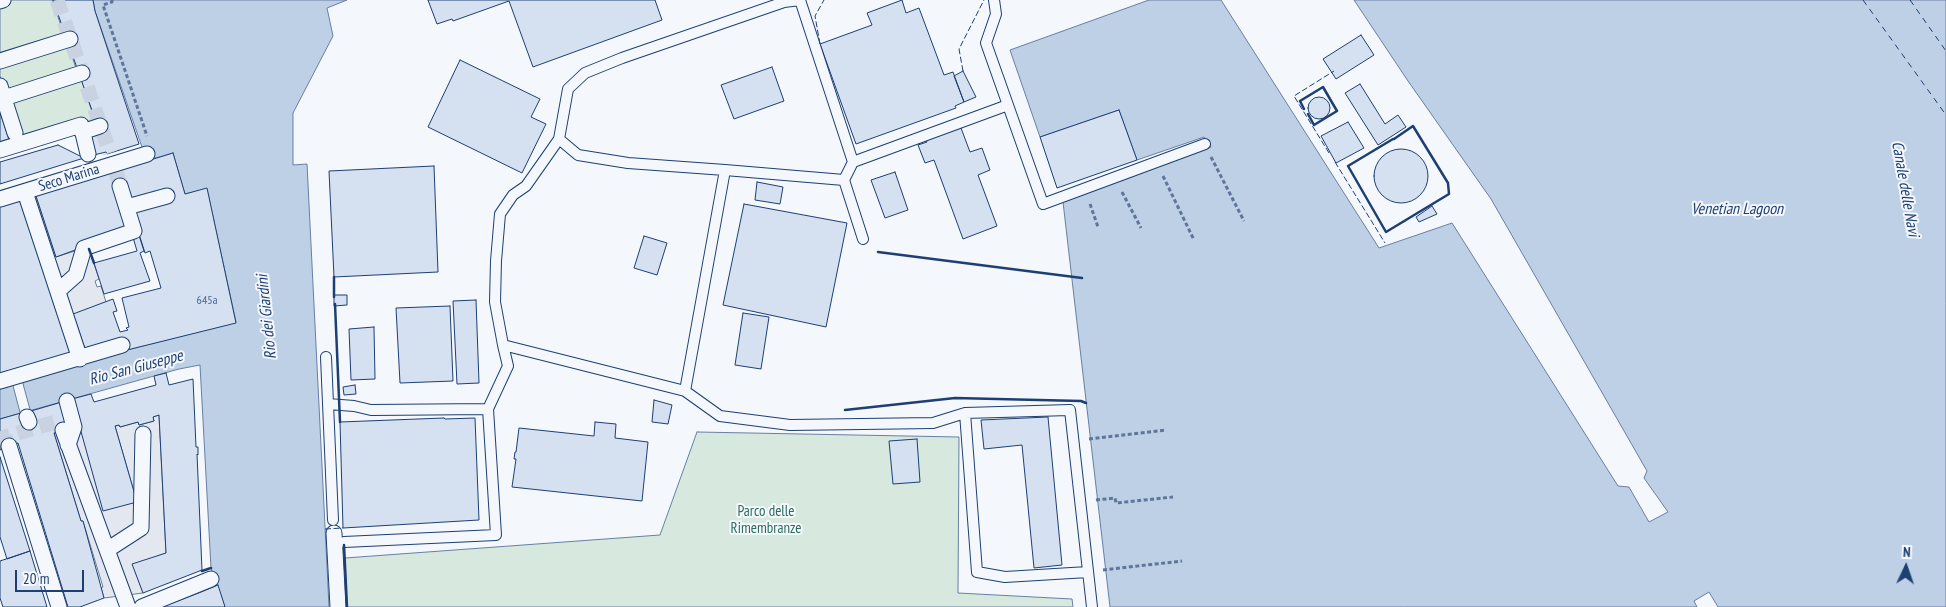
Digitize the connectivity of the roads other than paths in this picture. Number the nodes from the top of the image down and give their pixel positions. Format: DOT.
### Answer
graph roads {
  1 [pos="800,0"];
  2 [pos="994,0"];
  3 [pos="70,39"];
  4 [pos="0,61"];
  5 [pos="82,73"];
  6 [pos="1,97"];
  7 [pos="1008,104"];
  8 [pos="9,136"];
  9 [pos="559,138"];
  10 [pos="1205,144"];
  11 [pos="88,154"];
  12 [pos="147,154"];
  13 [pos="853,162"];
  14 [pos="725,170"];
  15 [pos="844,180"];
  16 [pos="120,186"];
  17 [pos="26,194"];
  18 [pos="167,196"];
  19 [pos="0,199"];
  20 [pos="127,207"];
  21 [pos="863,239"];
  22 [pos="58,290"];
  23 [pos="122,345"];
  24 [pos="503,346"];
  25 [pos="79,355"];
  26 [pos="326,357"];
  27 [pos="0,381"];
  28 [pos="685,391"];
  29 [pos="67,401"];
  30 [pos="328,404"];
  31 [pos="488,409"];
  32 [pos="965,413"];
  33 [pos="63,430"];
  34 [pos="143,434"];
  35 [pos="68,445"];
  36 [pos="9,446"];
  37 [pos="337,534"];
  38 [pos="107,550"];
  39 [pos="1088,572"];
  40 [pos="211,579"];
  41 [pos="59,607"];
  42 [pos="128,607"];
  43 [pos="142,607"];
  44 [pos="338,607"];
  45 [pos="1092,607"];
  1 -- 9 [label="lane"];
  1 -- 13 [label="lane"];
  2 -- 7 [label="lane"];
  3 -- 4 [label="street"];
  5 -- 6 [label="street"];
  6 -- 8 [label="street"];
  7 -- 10 [label="lane"];
  7 -- 13 [label="lane"];
  8 -- 11 [label="street"];
  9 -- 14 [label="lane"];
  9 -- 24 [label="lane"];
  12 -- 17 [label="street, Seco Marina"];
  13 -- 15 [label="lane"];
  14 -- 15 [label="lane"];
  14 -- 28 [label="lane"];
  15 -- 21 [label="lane"];
  16 -- 20 [label="street"];
  17 -- 19 [label="street, Seco Marina"];
  17 -- 22 [label="street"];
  18 -- 20 [label="street"];
  20 -- 22 [label="street"];
  22 -- 25 [label="street"];
  23 -- 25 [label="street"];
  24 -- 28 [label="lane"];
  24 -- 31 [label="lane"];
  25 -- 27 [label="street"];
  26 -- 30 [label="lane"];
  28 -- 32 [label="lane"];
  29 -- 35 [label="street"];
  30 -- 31 [label="lane"];
  30 -- 37 [label="lane"];
  31 -- 37 [label="lane"];
  32 -- 39 [label="lane"];
  32 -- 39 [label="lane"];
  33 -- 35 [label="street"];
  34 -- 38 [label="street"];
  35 -- 38 [label="street"];
  36 -- 41 [label="street"];
  37 -- 44 [label="street"];
  38 -- 42 [label="street"];
  39 -- 45 [label="lane"];
  40 -- 43 [label="street"];
}
